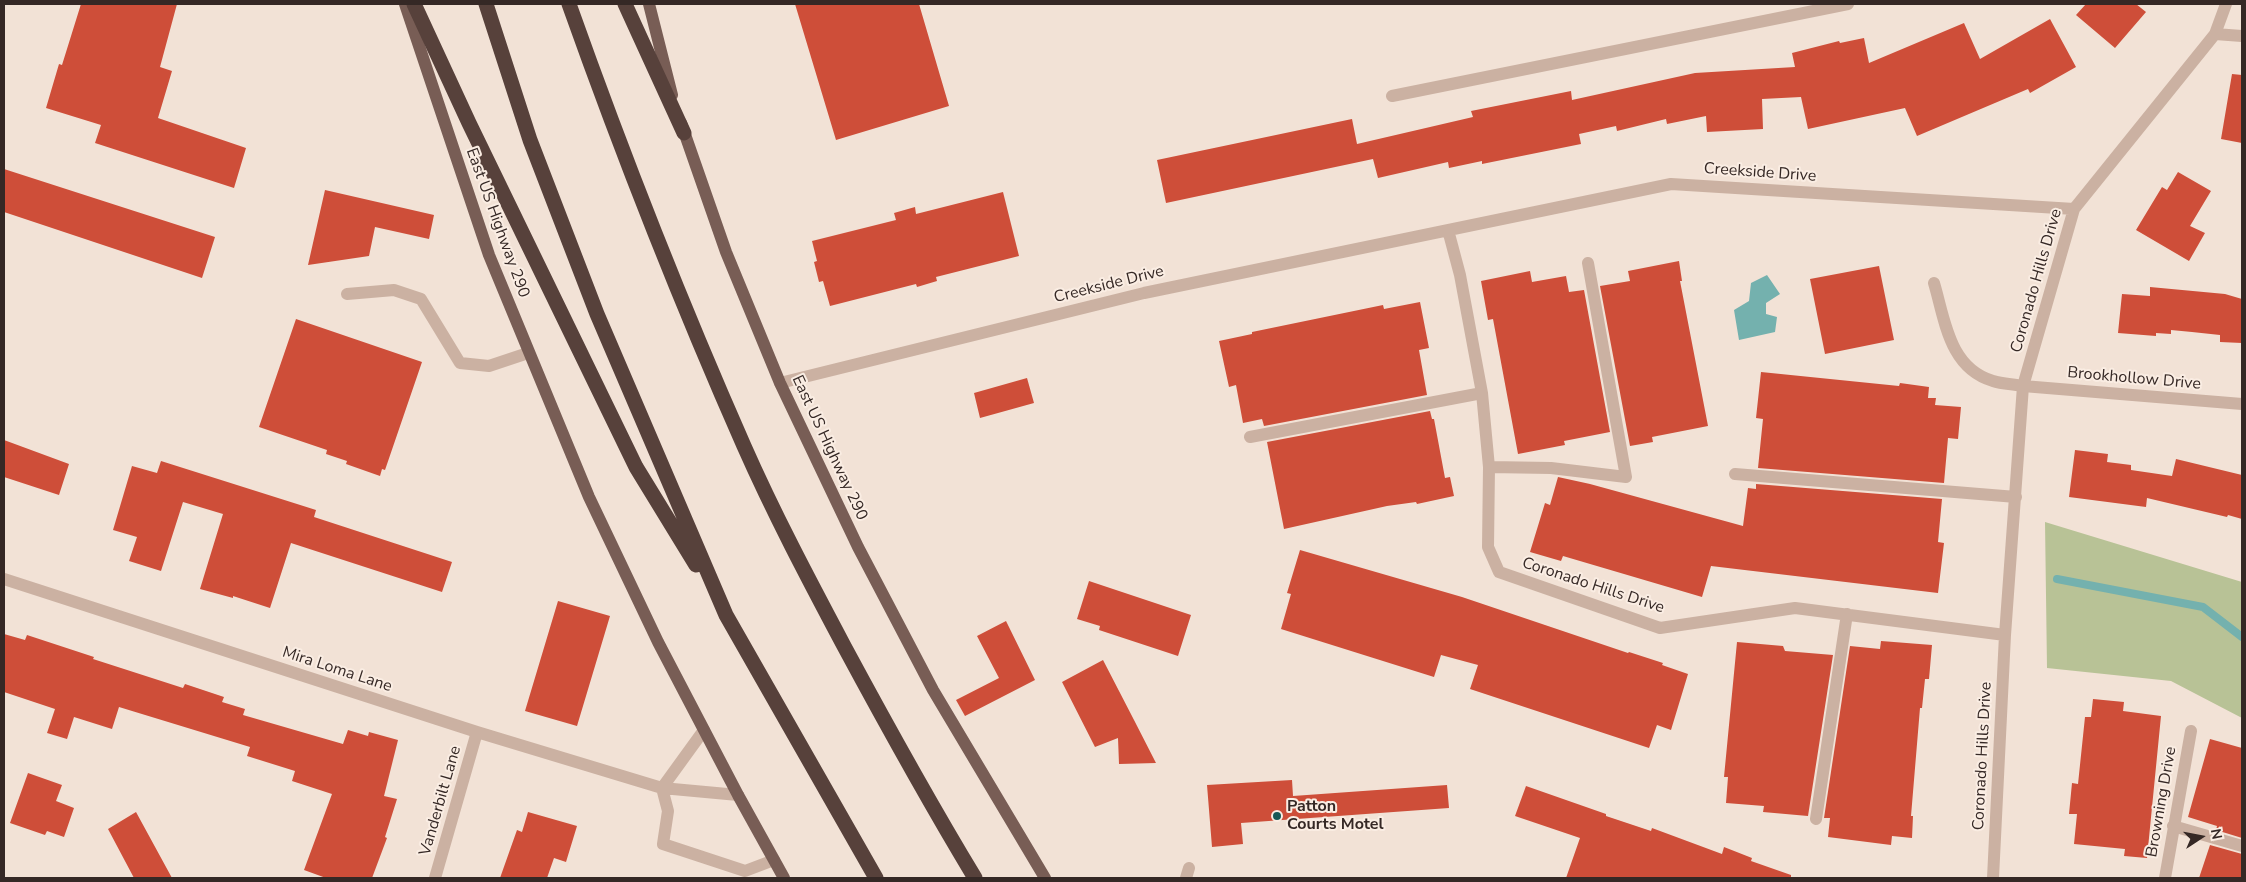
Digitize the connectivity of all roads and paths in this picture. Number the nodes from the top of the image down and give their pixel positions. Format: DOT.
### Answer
graph roads {
  1 [pos="405,4"];
  2 [pos="414,4"];
  3 [pos="486,4"];
  4 [pos="569,4"];
  5 [pos="624,4"];
  6 [pos="649,4"];
  7 [pos="1848,4"];
  8 [pos="2226,4"];
  9 [pos="2215,34"];
  10 [pos="2242,36"];
  11 [pos="1392,96"];
  12 [pos="684,133"];
  13 [pos="2074,210"];
  14 [pos="1448,230"];
  15 [pos="1588,263"];
  16 [pos="1934,283"];
  17 [pos="347,294"];
  18 [pos="528,353"];
  19 [pos="780,383"];
  20 [pos="2023,386"];
  21 [pos="1482,393"];
  22 [pos="2242,404"];
  23 [pos="1250,437"];
  24 [pos="1489,468"];
  25 [pos="1735,474"];
  26 [pos="2016,497"];
  27 [pos="4,579"];
  28 [pos="1847,614"];
  29 [pos="726,615"];
  30 [pos="2005,634"];
  31 [pos="704,730"];
  32 [pos="2191,731"];
  33 [pos="477,732"];
  34 [pos="662,788"];
  35 [pos="738,795"];
  36 [pos="1816,819"];
  37 [pos="2173,826"];
  38 [pos="2242,846"];
  39 [pos="774,860"];
  40 [pos="436,878"];
  41 [pos="784,878"];
  42 [pos="876,878"];
  43 [pos="975,878"];
  44 [pos="1044,878"];
  45 [pos="1993,878"];
  46 [pos="2165,878"];
  1 -- 18 [label="main road, East US Highway 290"];
  2 -- 29 [label="highway"];
  3 -- 29 [label="highway"];
  4 -- 43 [label="highway"];
  5 -- 12 [label="highway"];
  6 -- 12 [label="main road, East US Highway 290"];
  7 -- 11 [label="street"];
  8 -- 9 [label="street, Coronado Hills Drive"];
  9 -- 10 [label="street"];
  9 -- 13 [label="street, Coronado Hills Drive"];
  12 -- 19 [label="main road, East US Highway 290"];
  13 -- 14 [label="street, Creekside Drive"];
  13 -- 20 [label="street, Coronado Hills Drive"];
  14 -- 19 [label="street, Creekside Drive"];
  14 -- 21 [label="street"];
  15 -- 24 [label="street"];
  16 -- 20 [label="street, Brookhollow Drive"];
  17 -- 18 [label="street"];
  18 -- 31 [label="main road, East US Highway 290"];
  19 -- 44 [label="main road, East US Highway 290"];
  20 -- 22 [label="street, Brookhollow Drive"];
  20 -- 26 [label="street, Coronado Hills Drive"];
  21 -- 23 [label="street"];
  21 -- 24 [label="street"];
  24 -- 28 [label="street, Coronado Hills Drive"];
  25 -- 26 [label="street"];
  26 -- 30 [label="street, Coronado Hills Drive"];
  27 -- 33 [label="street, Mira Loma Lane"];
  28 -- 30 [label="street, Coronado Hills Drive"];
  28 -- 36 [label="street"];
  29 -- 42 [label="highway"];
  30 -- 45 [label="street, Coronado Hills Drive"];
  31 -- 34 [label="street"];
  31 -- 35 [label="main road, East US Highway 290"];
  32 -- 37 [label="street, Browning Drive"];
  33 -- 34 [label="street, Mira Loma Lane"];
  33 -- 40 [label="street, Vanderbilt Lane"];
  34 -- 35 [label="street, Mira Loma Lane"];
  34 -- 39 [label="street"];
  35 -- 39 [label="main road, East US Highway 290"];
  37 -- 38 [label="street"];
  37 -- 46 [label="street, Browning Drive"];
  39 -- 41 [label="main road, East US Highway 290"];
}
